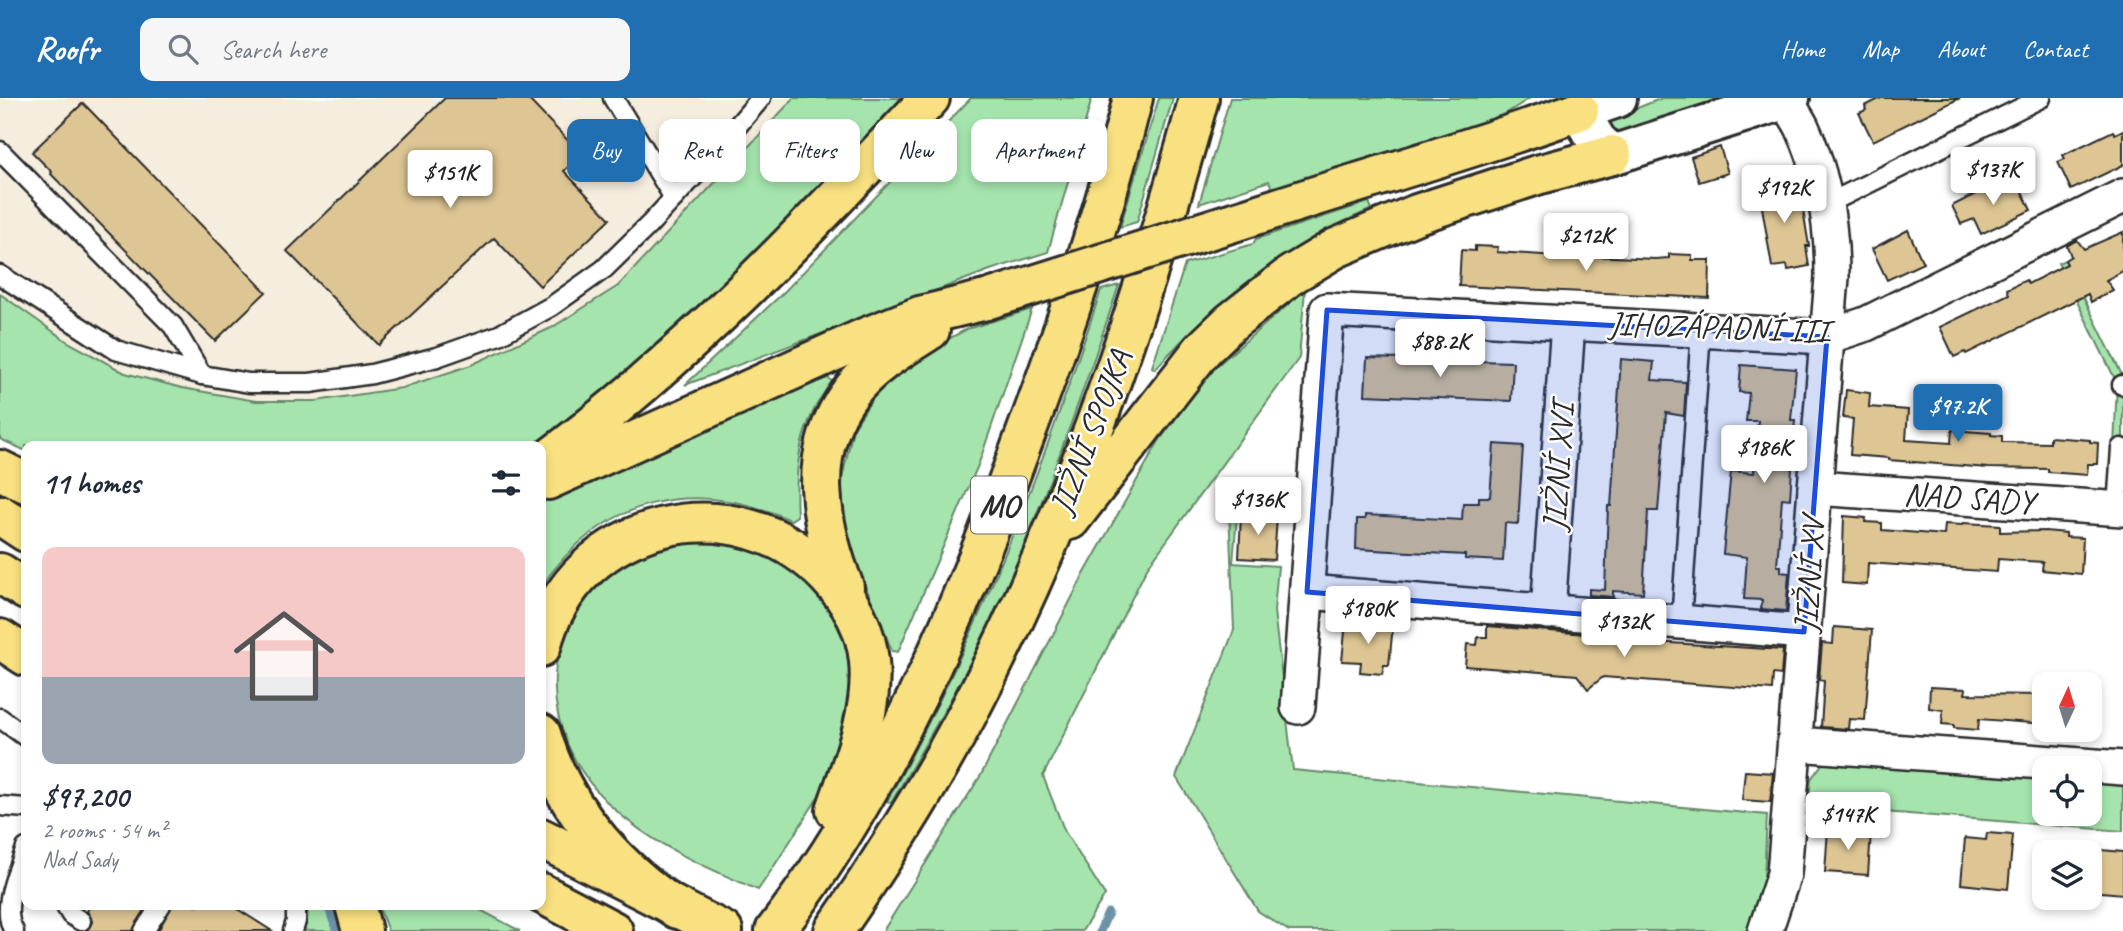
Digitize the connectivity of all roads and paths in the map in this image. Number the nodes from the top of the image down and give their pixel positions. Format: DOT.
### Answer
graph roads {
  1 [pos="613,98"];
  2 [pos="761,98"];
  3 [pos="930,98"];
  4 [pos="1133,98"];
  5 [pos="1199,98"];
  6 [pos="1617,98"];
  7 [pos="2041,98"];
  8 [pos="1787,99"];
  9 [pos="1581,105"];
  10 [pos="0,151"];
  11 [pos="1612,155"];
  12 [pos="1537,175"];
  13 [pos="2123,196"];
  14 [pos="674,198"];
  15 [pos="1827,204"];
  16 [pos="0,275"];
  17 [pos="986,300"];
  18 [pos="1568,323"];
  19 [pos="1701,330"];
  20 [pos="1827,337"];
  21 [pos="202,375"];
  22 [pos="2121,448"];
  23 [pos="546,461"];
  24 [pos="0,470"];
  25 [pos="21,480"];
  26 [pos="546,481"];
  27 [pos="1815,488"];
  28 [pos="2120,509"];
  29 [pos="0,515"];
  30 [pos="21,529"];
  31 [pos="1039,560"];
  32 [pos="0,573"];
  33 [pos="21,587"];
  34 [pos="1307,592"];
  35 [pos="851,606"];
  36 [pos="1548,612"];
  37 [pos="1681,622"];
  38 [pos="1804,632"];
  39 [pos="546,635"];
  40 [pos="0,639"];
  41 [pos="21,653"];
  42 [pos="21,660"];
  43 [pos="1298,707"];
  44 [pos="0,718"];
  45 [pos="21,733"];
  46 [pos="1796,744"];
  47 [pos="546,747"];
  48 [pos="2123,768"];
  49 [pos="0,806"];
  50 [pos="21,808"];
  51 [pos="546,841"];
  52 [pos="21,862"];
  53 [pos="808,888"];
  54 [pos="546,896"];
  55 [pos="677,909"];
  56 [pos="68,910"];
  57 [pos="158,910"];
  58 [pos="296,910"];
  59 [pos="356,910"];
  60 [pos="81,921"];
  61 [pos="0,923"];
  62 [pos="13,931"];
  63 [pos="144,931"];
  64 [pos="293,931"];
  65 [pos="362,931"];
  66 [pos="613,931"];
  67 [pos="723,931"];
  68 [pos="775,931"];
  69 [pos="834,931"];
  70 [pos="1765,931"];
  1 -- 14 [label="lane"];
  2 -- 14 [label="lane"];
  3 -- 23 [label="highway"];
  4 -- 53 [label="highway, JIŽNÍ SPOJKA / MO"];
  5 -- 31 [label="highway, JIŽNÍ SPOJKA / MO"];
  6 -- 9 [label="street"];
  7 -- 15 [label="lane"];
  8 -- 11 [label="street"];
  8 -- 15 [label="street, JIŽNÍ XV"];
  9 -- 11 [label="street"];
  9 -- 12 [label="highway"];
  9 -- 17 [label="highway, bridge"];
  10 -- 21 [label="lane"];
  11 -- 12 [label="highway"];
  12 -- 31 [label="highway"];
  13 -- 20 [label="street, JIHOZÁPADNÍ III"];
  14 -- 21 [label="lane"];
  15 -- 20 [label="street, JIŽNÍ XV"];
  16 -- 21 [label="lane"];
  17 -- 26 [label="highway"];
  17 -- 35 [label="highway"];
  18 -- 19 [label="street, JIHOZÁPADNÍ III"];
  18 -- 34 [label="street, JIHOZÁPADNÍ III"];
  18 -- 36 [label="street, JIŽNÍ XVI"];
  19 -- 20 [label="street, JIHOZÁPADNÍ III"];
  19 -- 37 [label="lane"];
  20 -- 27 [label="street, JIŽNÍ XV"];
  22 -- 28 [label="lane"];
  24 -- 25 [label="highway"];
  27 -- 28 [label="street, NAD SADY"];
  27 -- 38 [label="street, JIŽNÍ XV"];
  29 -- 30 [label="highway"];
  31 -- 69 [label="highway, JIŽNÍ SPOJKA / MO"];
  32 -- 33 [label="highway"];
  34 -- 36 [label="street"];
  34 -- 43 [label="street"];
  35 -- 39 [label="highway"];
  35 -- 53 [label="highway"];
  36 -- 37 [label="street"];
  37 -- 38 [label="street"];
  38 -- 46 [label="street, JIŽNÍ XV"];
  40 -- 41 [label="highway"];
  40 -- 42 [label="lane"];
  44 -- 45 [label="lane"];
  46 -- 48 [label="street"];
  46 -- 70 [label="street, JIŽNÍ XV"];
  47 -- 55 [label="highway"];
  49 -- 50 [label="lane"];
  51 -- 55 [label="highway"];
  52 -- 62 [label="lane"];
  53 -- 68 [label="highway, JIŽNÍ SPOJKA / MO"];
  54 -- 66 [label="highway"];
  55 -- 67 [label="highway"];
  56 -- 60 [label="lane"];
  57 -- 63 [label="lane"];
  58 -- 64 [label="lane"];
  59 -- 65 [label="highway"];
  61 -- 62 [label="lane"];
}
